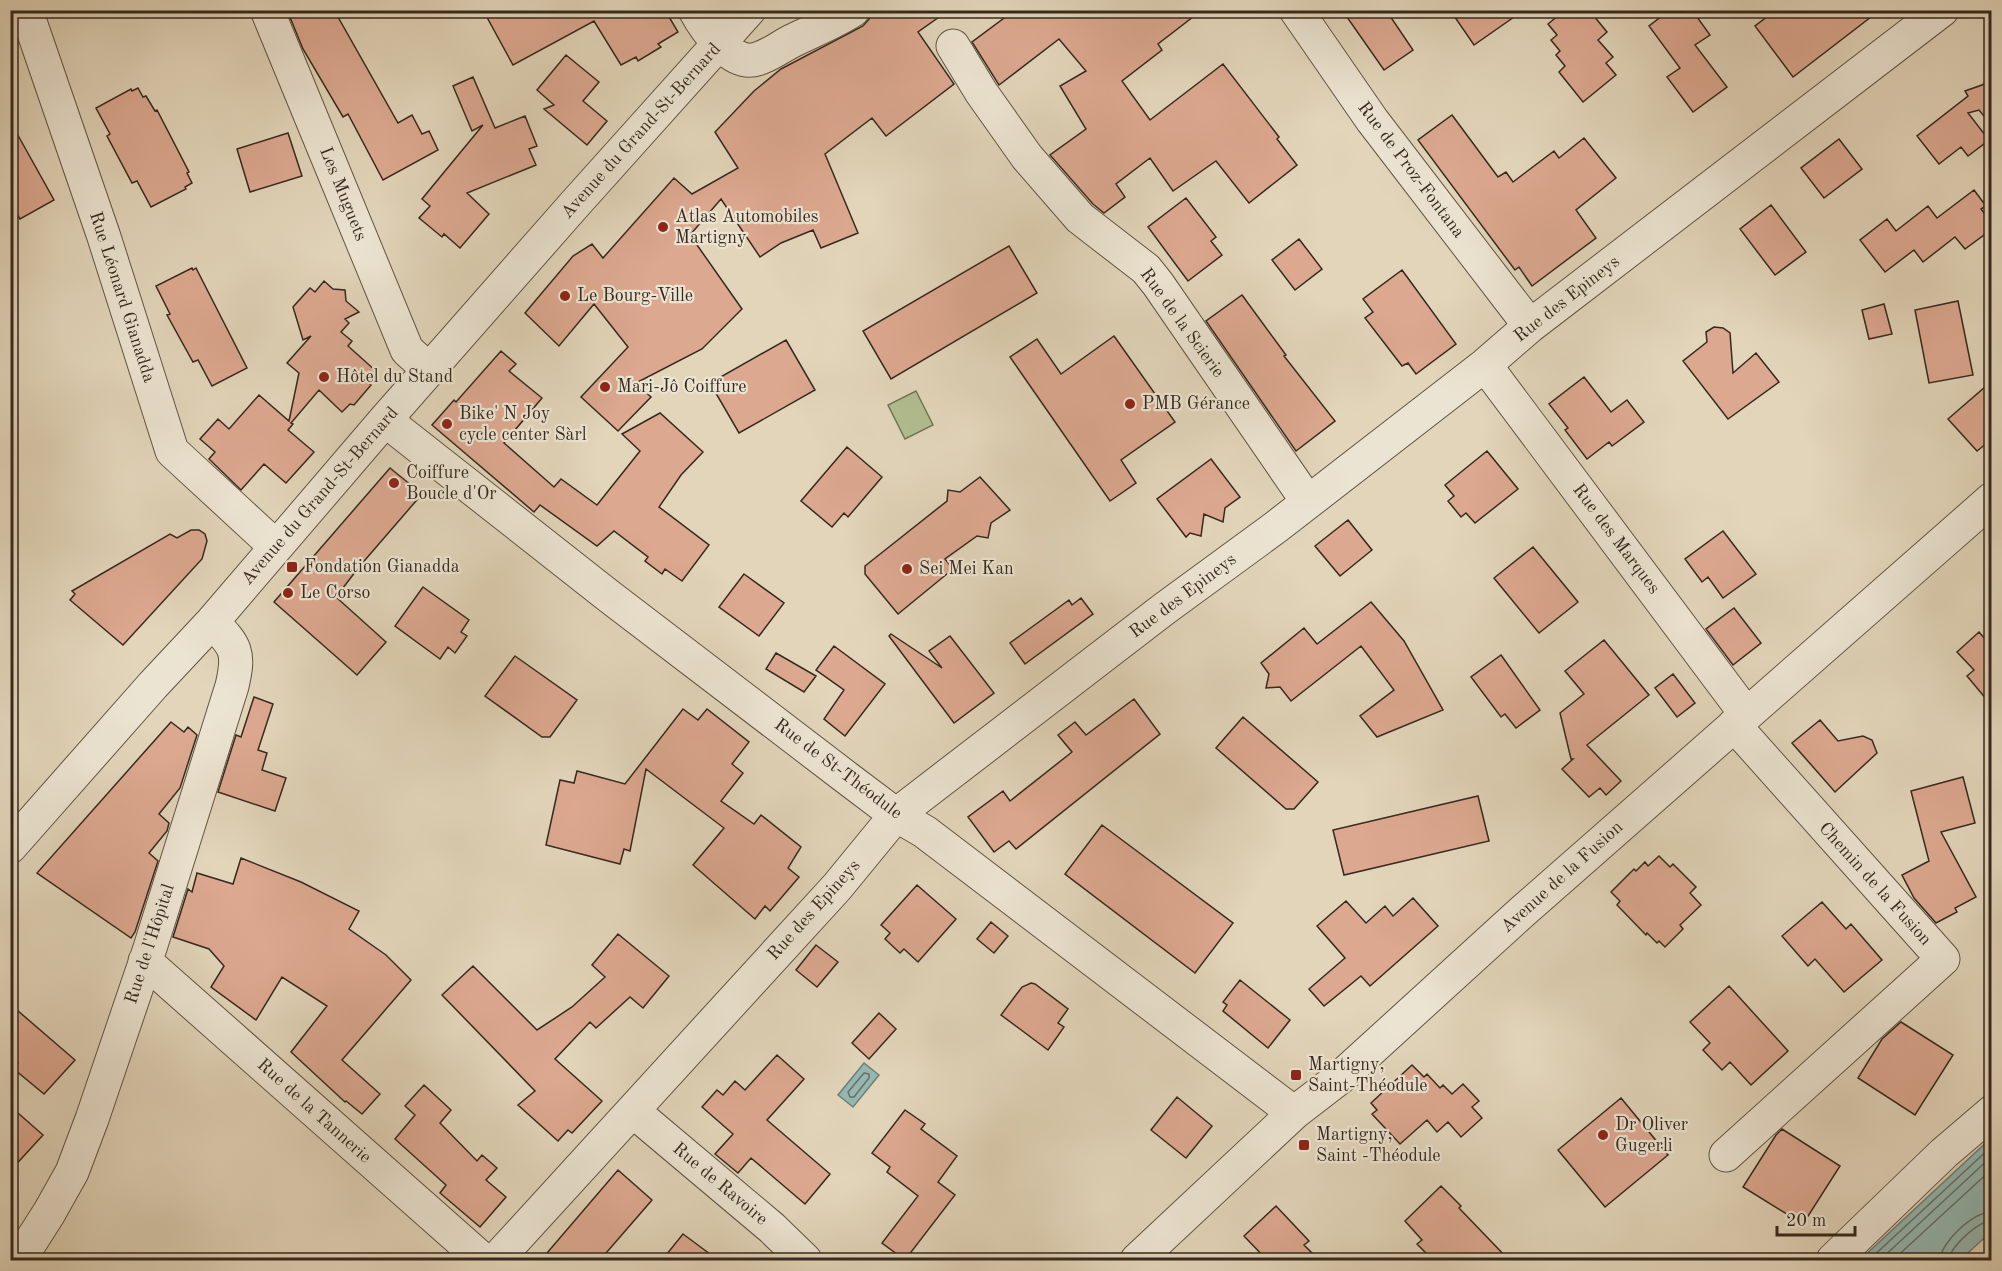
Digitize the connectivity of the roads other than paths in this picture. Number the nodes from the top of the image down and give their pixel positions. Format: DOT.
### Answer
graph roads {
  1 [pos="26,10"];
  2 [pos="267,10"];
  3 [pos="695,10"];
  4 [pos="749,10"];
  5 [pos="853,10"];
  6 [pos="1296,10"];
  7 [pos="1942,10"];
  8 [pos="719,44"];
  9 [pos="953,46"];
  10 [pos="1530,326"];
  11 [pos="1485,365"];
  12 [pos="429,370"];
  13 [pos="385,420"];
  14 [pos="1992,499"];
  15 [pos="1308,502"];
  16 [pos="275,546"];
  17 [pos="212,622"];
  18 [pos="1740,720"];
  19 [pos="896,815"];
  20 [pos="10,847"];
  21 [pos="145,961"];
  22 [pos="633,1110"];
  23 [pos="1992,1112"];
  24 [pos="1294,1113"];
  25 [pos="1726,1155"];
  26 [pos="19,1260"];
  27 [pos="483,1260"];
  28 [pos="496,1260"];
  29 [pos="805,1260"];
  30 [pos="1137,1260"];
  31 [pos="1833,1260"];
  1 -- 16 [label="street, Rue Léonard Gianadda"];
  2 -- 12 [label="street, Les Muguets"];
  3 -- 8 [label="street"];
  4 -- 8 [label="street, Avenue du Grand-St-Bernard"];
  5 -- 8 [label="street"];
  6 -- 10 [label="street, Rue de Proz-Fontana"];
  7 -- 10 [label="street, Rue des Epineys"];
  8 -- 12 [label="street, Avenue du Grand-St-Bernard"];
  9 -- 15 [label="street, Rue de la Scierie"];
  10 -- 11 [label="street, Rue des Epineys"];
  11 -- 15 [label="street, Rue des Epineys"];
  11 -- 18 [label="street, Rue des Marques"];
  12 -- 13 [label="street, Avenue du Grand-St-Bernard"];
  13 -- 16 [label="street, Avenue du Grand-St-Bernard"];
  13 -- 19 [label="street, Rue de St-Théodule"];
  14 -- 18 [label="street, Avenue de la Fusion"];
  15 -- 19 [label="street, Rue des Epineys"];
  16 -- 17 [label="street, Avenue du Grand-St-Bernard"];
  17 -- 20 [label="street, Avenue du Grand-St-Bernard"];
  17 -- 21 [label="street, Rue de l'Hôpital"];
  18 -- 24 [label="street, Avenue de la Fusion"];
  18 -- 25 [label="street, Chemin de la Fusion"];
  19 -- 22 [label="street, Rue des Epineys"];
  19 -- 24 [label="street, Rue de St-Théodule"];
  21 -- 26 [label="street, Rue de l'Hôpital"];
  21 -- 27 [label="street, Rue de la Tannerie"];
  22 -- 28 [label="street, Rue des Epineys"];
  22 -- 29 [label="street, Rue de Ravoire"];
  23 -- 31 [label="street"];
  24 -- 30 [label="street, Avenue de la Fusion"];
}
